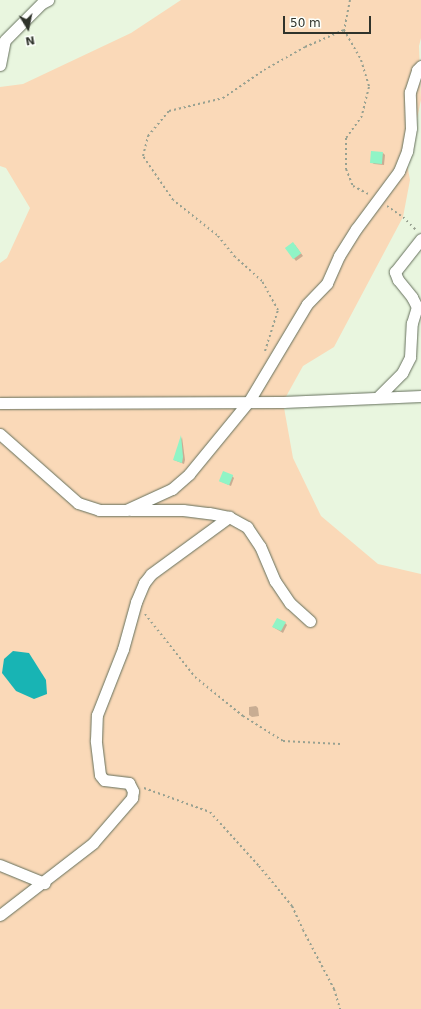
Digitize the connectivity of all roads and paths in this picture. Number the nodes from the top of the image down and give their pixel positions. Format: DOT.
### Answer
graph roads {
  1 [pos="48,0"];
  2 [pos="350,0"];
  3 [pos="344,30"];
  4 [pos="0,65"];
  5 [pos="421,66"];
  6 [pos="378,200"];
  7 [pos="421,235"];
  8 [pos="421,239"];
  9 [pos="263,356"];
  10 [pos="379,396"];
  11 [pos="421,396"];
  12 [pos="249,401"];
  13 [pos="0,403"];
  14 [pos="0,434"];
  15 [pos="126,510"];
  16 [pos="229,518"];
  17 [pos="136,602"];
  18 [pos="310,621"];
  19 [pos="340,744"];
  20 [pos="129,783"];
  21 [pos="0,865"];
  22 [pos="44,883"];
  23 [pos="0,916"];
  24 [pos="340,1009"];
  1 -- 4 [label="street"];
  2 -- 3 [label="path"];
  3 -- 6 [label="path"];
  3 -- 9 [label="path"];
  5 -- 6 [label="street"];
  6 -- 7 [label="path"];
  6 -- 12 [label="street"];
  8 -- 10 [label="street"];
  10 -- 11 [label="street"];
  10 -- 12 [label="street"];
  12 -- 13 [label="street"];
  12 -- 15 [label="street"];
  14 -- 15 [label="street"];
  15 -- 16 [label="street"];
  16 -- 17 [label="street"];
  16 -- 18 [label="street"];
  17 -- 19 [label="path"];
  17 -- 20 [label="street"];
  20 -- 22 [label="street"];
  20 -- 24 [label="path"];
  21 -- 22 [label="street"];
  22 -- 23 [label="street"];
}
